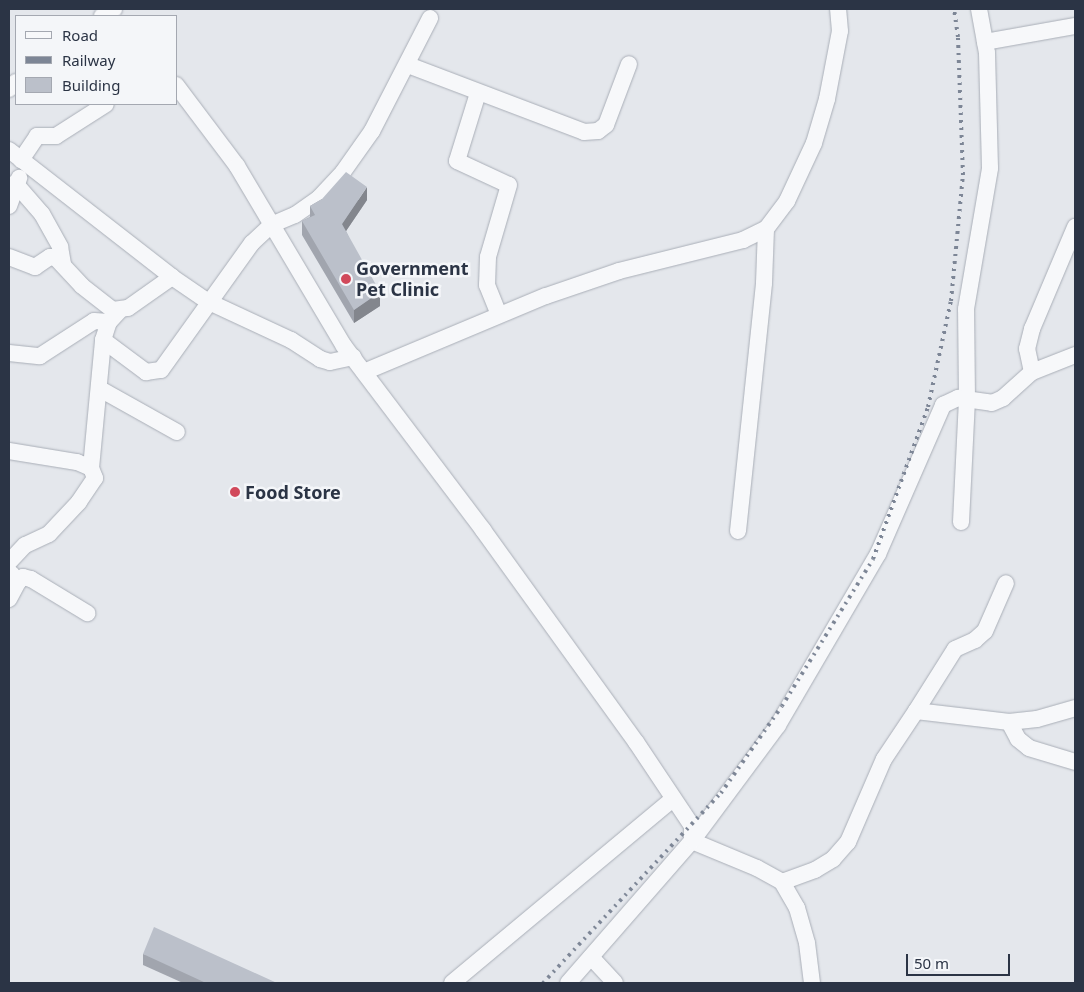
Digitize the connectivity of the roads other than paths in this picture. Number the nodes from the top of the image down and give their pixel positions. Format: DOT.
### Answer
graph roads {
  1 [pos="116,9"];
  2 [pos="838,9"];
  3 [pos="979,9"];
  4 [pos="104,15"];
  5 [pos="430,18"];
  6 [pos="1075,26"];
  7 [pos="985,42"];
  8 [pos="629,64"];
  9 [pos="408,66"];
  10 [pos="178,88"];
  11 [pos="478,93"];
  12 [pos="104,105"];
  13 [pos="19,159"];
  14 [pos="15,183"];
  15 [pos="9,206"];
  16 [pos="271,225"];
  17 [pos="1075,227"];
  18 [pos="766,229"];
  19 [pos="9,257"];
  20 [pos="63,264"];
  21 [pos="172,277"];
  22 [pos="207,301"];
  23 [pos="499,315"];
  24 [pos="115,316"];
  25 [pos="103,340"];
  26 [pos="9,353"];
  27 [pos="1075,355"];
  28 [pos="353,357"];
  29 [pos="364,372"];
  30 [pos="1032,372"];
  31 [pos="100,389"];
  32 [pos="968,400"];
  33 [pos="177,432"];
  34 [pos="9,450"];
  35 [pos="91,468"];
  36 [pos="961,522"];
  37 [pos="738,532"];
  38 [pos="12,564"];
  39 [pos="1006,583"];
  40 [pos="9,599"];
  41 [pos="87,613"];
  42 [pos="1075,708"];
  43 [pos="916,711"];
  44 [pos="1009,722"];
  45 [pos="1075,762"];
  46 [pos="673,799"];
  47 [pos="692,841"];
  48 [pos="782,882"];
  49 [pos="591,956"];
  50 [pos="452,983"];
  51 [pos="568,983"];
  52 [pos="614,983"];
  53 [pos="812,983"];
  1 -- 4 [label="street"];
  2 -- 18 [label="street"];
  3 -- 7 [label="street"];
  5 -- 9 [label="street"];
  6 -- 7 [label="street"];
  7 -- 32 [label="street"];
  8 -- 11 [label="street"];
  9 -- 11 [label="street"];
  9 -- 16 [label="street"];
  10 -- 16 [label="street"];
  11 -- 23 [label="street"];
  12 -- 13 [label="street"];
  13 -- 14 [label="street"];
  13 -- 21 [label="street"];
  14 -- 15 [label="street"];
  14 -- 20 [label="street"];
  16 -- 22 [label="street"];
  16 -- 28 [label="street"];
  17 -- 30 [label="street"];
  18 -- 23 [label="street"];
  18 -- 37 [label="street"];
  19 -- 20 [label="street"];
  20 -- 24 [label="street"];
  21 -- 22 [label="street"];
  21 -- 24 [label="street"];
  22 -- 25 [label="street"];
  22 -- 28 [label="street"];
  23 -- 29 [label="street"];
  24 -- 25 [label="street"];
  24 -- 26 [label="street"];
  25 -- 31 [label="street"];
  27 -- 30 [label="street"];
  28 -- 29 [label="street"];
  29 -- 46 [label="street"];
  30 -- 32 [label="street"];
  31 -- 33 [label="street"];
  31 -- 35 [label="street"];
  32 -- 36 [label="street"];
  32 -- 47 [label="street"];
  34 -- 35 [label="street"];
  35 -- 38 [label="street"];
  38 -- 40 [label="street"];
  38 -- 41 [label="street"];
  39 -- 43 [label="street"];
  42 -- 44 [label="street"];
  43 -- 44 [label="street"];
  43 -- 48 [label="street"];
  44 -- 45 [label="street"];
  46 -- 47 [label="street"];
  46 -- 50 [label="street"];
  47 -- 48 [label="street"];
  47 -- 49 [label="street"];
  48 -- 53 [label="street"];
  49 -- 51 [label="street"];
  49 -- 52 [label="street"];
}
